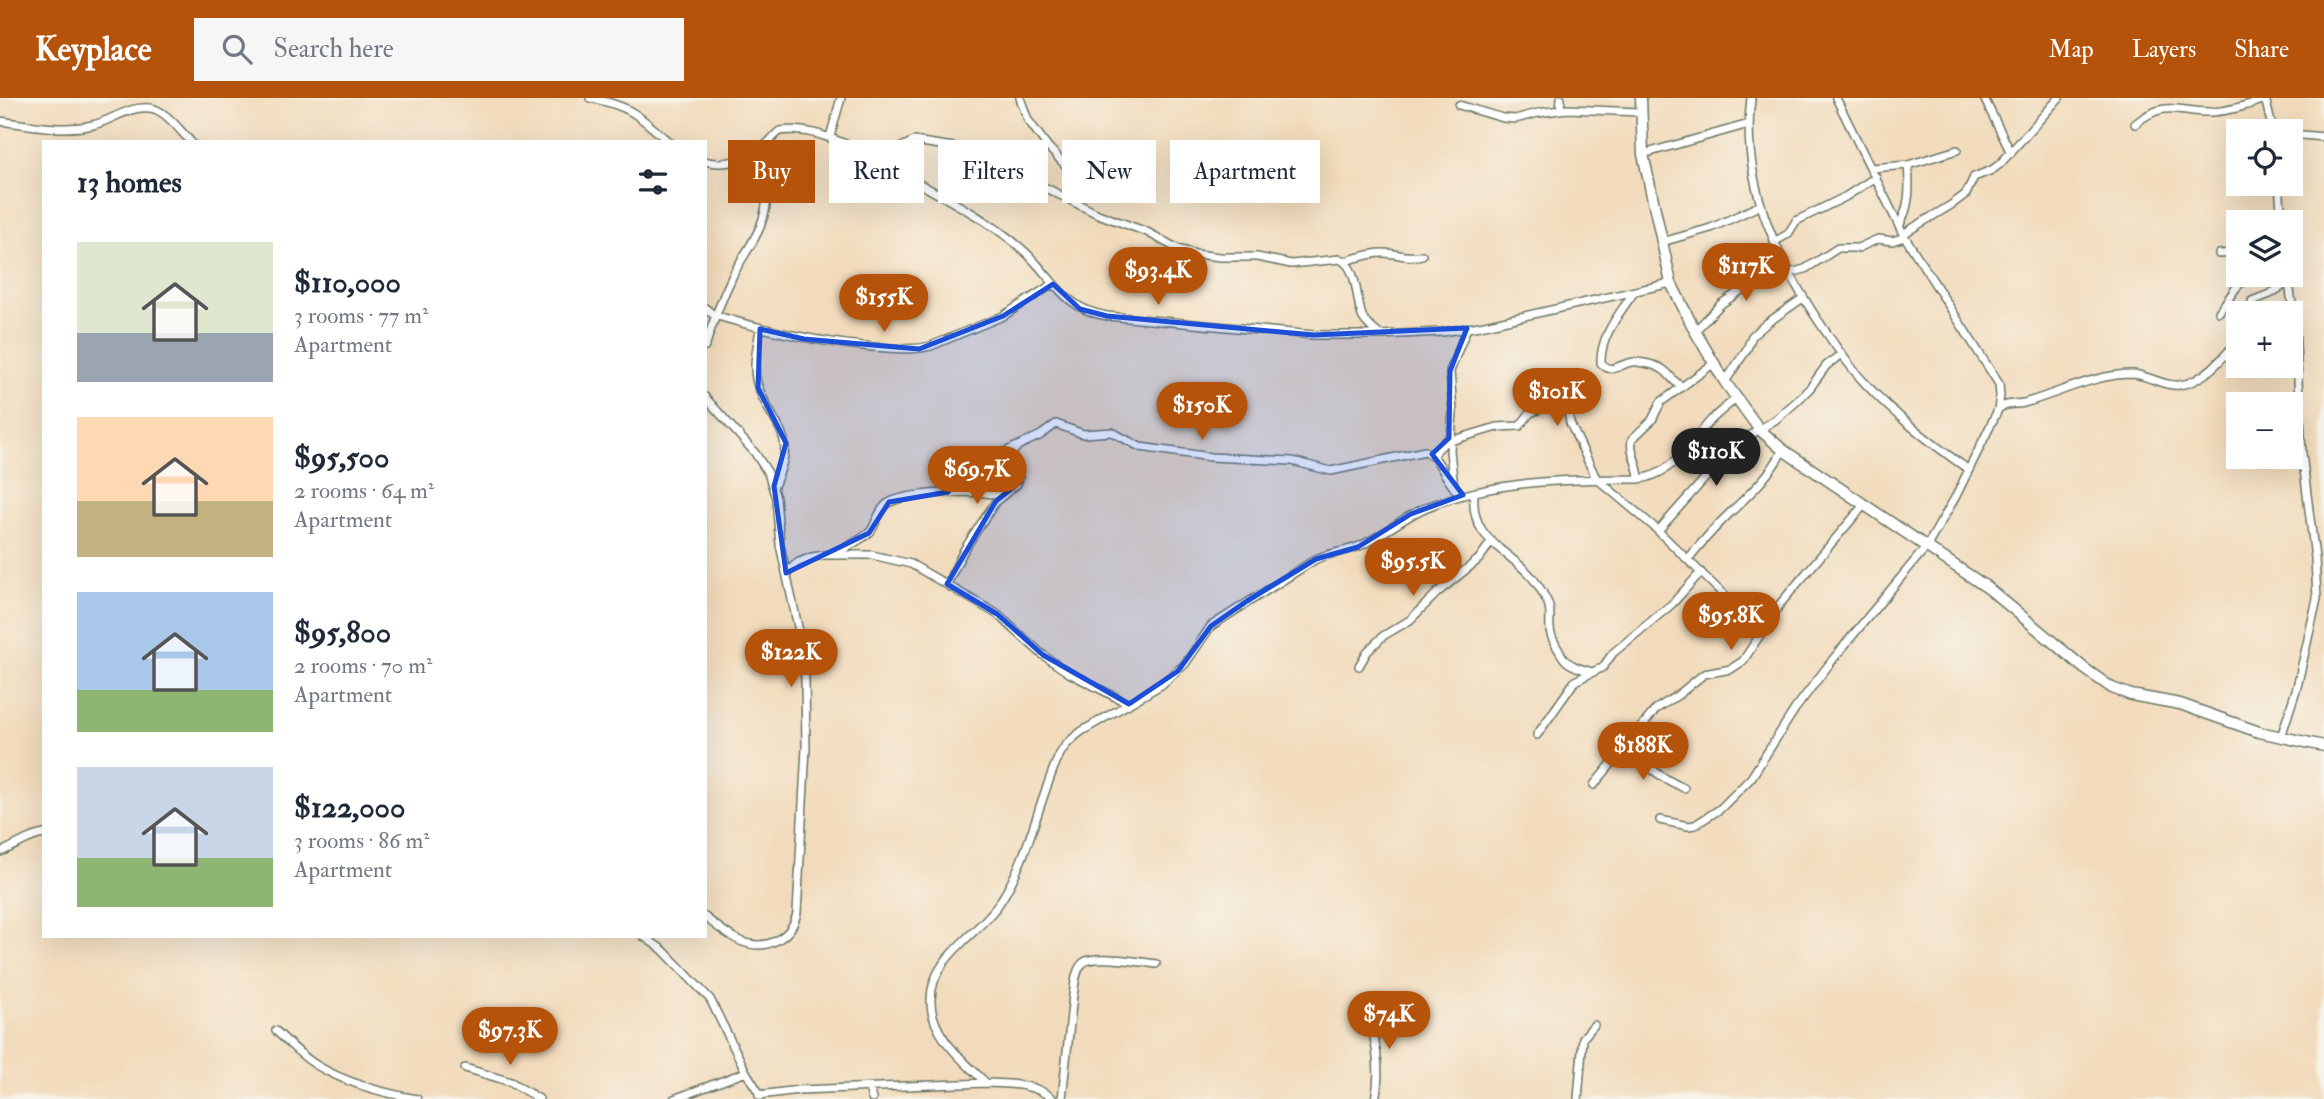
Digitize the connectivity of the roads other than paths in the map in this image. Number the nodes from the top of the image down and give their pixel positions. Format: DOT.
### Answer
graph roads {
  1 [pos="590,98"];
  2 [pos="841,98"];
  3 [pos="1020,98"];
  4 [pos="1561,98"];
  5 [pos="1641,98"];
  6 [pos="1751,98"];
  7 [pos="1836,98"];
  8 [pos="1984,98"];
  9 [pos="2059,98"];
  10 [pos="2177,98"];
  11 [pos="2265,99"];
  12 [pos="1459,106"];
  13 [pos="2176,107"];
  14 [pos="1560,110"];
  15 [pos="1640,112"];
  16 [pos="2270,119"];
  17 [pos="0,121"];
  18 [pos="1749,124"];
  19 [pos="2135,124"];
  20 [pos="2303,135"];
  21 [pos="830,137"];
  22 [pos="2324,137"];
  23 [pos="189,140"];
  24 [pos="666,140"];
  25 [pos="770,140"];
  26 [pos="836,140"];
  27 [pos="924,143"];
  28 [pos="1957,150"];
  29 [pos="2011,153"];
  30 [pos="1643,154"];
  31 [pos="707,161"];
  32 [pos="1062,162"];
  33 [pos="728,163"];
  34 [pos="1908,165"];
  35 [pos="1872,169"];
  36 [pos="1875,177"];
  37 [pos="924,187"];
  38 [pos="1062,195"];
  39 [pos="765,203"];
  40 [pos="1076,203"];
  41 [pos="1760,205"];
  42 [pos="1899,226"];
  43 [pos="1904,236"];
  44 [pos="1662,242"];
  45 [pos="1774,242"];
  46 [pos="2219,254"];
  47 [pos="2226,254"];
  48 [pos="1422,255"];
  49 [pos="1345,261"];
  50 [pos="1783,262"];
  51 [pos="1790,274"];
  52 [pos="1671,283"];
  53 [pos="1053,284"];
  54 [pos="2237,287"];
  55 [pos="2278,287"];
  56 [pos="2289,287"];
  57 [pos="1634,292"];
  58 [pos="1802,298"];
  59 [pos="2252,301"];
  60 [pos="707,309"];
  61 [pos="2219,312"];
  62 [pos="715,315"];
  63 [pos="1468,328"];
  64 [pos="760,329"];
  65 [pos="1695,331"];
  66 [pos="1380,335"];
  67 [pos="707,340"];
  68 [pos="2226,352"];
  69 [pos="1841,355"];
  70 [pos="1713,364"];
  71 [pos="1570,377"];
  72 [pos="1725,382"];
  73 [pos="1565,384"];
  74 [pos="1682,386"];
  75 [pos="1737,398"];
  76 [pos="707,399"];
  77 [pos="1997,410"];
  78 [pos="1759,429"];
  79 [pos="1450,439"];
  80 [pos="1018,446"];
  81 [pos="1783,450"];
  82 [pos="1432,455"];
  83 [pos="1969,470"];
  84 [pos="1596,478"];
  85 [pos="1639,479"];
  86 [pos="774,486"];
  87 [pos="1455,491"];
  88 [pos="948,492"];
  89 [pos="1474,494"];
  90 [pos="1463,495"];
  91 [pos="1001,496"];
  92 [pos="1864,505"];
  93 [pos="1658,531"];
  94 [pos="1491,542"];
  95 [pos="1927,546"];
  96 [pos="836,554"];
  97 [pos="1688,559"];
  98 [pos="1701,572"];
  99 [pos="786,573"];
  100 [pos="947,584"];
  101 [pos="1764,628"];
  102 [pos="1359,666"];
  103 [pos="1592,672"];
  104 [pos="1129,704"];
  105 [pos="1537,735"];
  106 [pos="2281,737"];
  107 [pos="1628,743"];
  108 [pos="2324,746"];
  109 [pos="1594,785"];
  110 [pos="1684,788"];
  111 [pos="1660,820"];
  112 [pos="42,834"];
  113 [pos="0,852"];
  114 [pos="707,919"];
  115 [pos="646,938"];
  116 [pos="1156,964"];
  117 [pos="1364,1003"];
  118 [pos="1594,1025"];
  119 [pos="276,1031"];
  120 [pos="465,1068"];
  121 [pos="746,1072"];
  122 [pos="986,1083"];
  123 [pos="869,1088"];
  124 [pos="761,1097"];
  125 [pos="417,1099"];
  126 [pos="538,1099"];
  127 [pos="674,1099"];
  128 [pos="872,1099"];
  129 [pos="1053,1099"];
  130 [pos="1062,1099"];
  131 [pos="1375,1099"];
  132 [pos="1578,1099"];
  1 -- 24 [label="street"];
  2 -- 21 [label="street"];
  3 -- 32 [label="street"];
  4 -- 14 [label="street"];
  5 -- 15 [label="street"];
  6 -- 18 [label="street"];
  7 -- 35 [label="street"];
  8 -- 29 [label="street"];
  9 -- 29 [label="street"];
  10 -- 13 [label="street"];
  11 -- 13 [label="street"];
  11 -- 16 [label="street"];
  12 -- 14 [label="street"];
  13 -- 19 [label="street"];
  14 -- 15 [label="street"];
  15 -- 30 [label="street"];
  17 -- 23 [label="street"];
  18 -- 30 [label="street"];
  18 -- 41 [label="street"];
  20 -- 22 [label="street"];
  21 -- 25 [label="street"];
  21 -- 26 [label="street"];
  27 -- 38 [label="street"];
  28 -- 34 [label="street"];
  29 -- 43 [label="street"];
  30 -- 44 [label="street"];
  31 -- 33 [label="street"];
  34 -- 35 [label="street"];
  34 -- 42 [label="street"];
  35 -- 36 [label="street"];
  36 -- 42 [label="street"];
  36 -- 45 [label="street"];
  37 -- 53 [label="street"];
  39 -- 62 [label="street"];
  40 -- 49 [label="street"];
  41 -- 44 [label="street"];
  41 -- 45 [label="street"];
  42 -- 43 [label="street"];
  43 -- 51 [label="street"];
  43 -- 77 [label="street"];
  44 -- 52 [label="street"];
  45 -- 50 [label="street"];
  46 -- 47 [label="street"];
  48 -- 49 [label="street"];
  49 -- 66 [label="street"];
  50 -- 51 [label="street"];
  50 -- 65 [label="street"];
  51 -- 58 [label="street"];
  52 -- 57 [label="street"];
  52 -- 65 [label="street"];
  53 -- 64 [label="street"];
  53 -- 66 [label="street"];
  54 -- 61 [label="street"];
  55 -- 59 [label="street"];
  56 -- 106 [label="street"];
  57 -- 63 [label="street"];
  57 -- 74 [label="street"];
  58 -- 69 [label="street"];
  58 -- 72 [label="street"];
  60 -- 62 [label="street"];
  62 -- 64 [label="street"];
  62 -- 67 [label="street"];
  63 -- 66 [label="street"];
  63 -- 79 [label="street"];
  64 -- 86 [label="street"];
  65 -- 70 [label="street"];
  68 -- 77 [label="street"];
  69 -- 78 [label="street"];
  69 -- 83 [label="street"];
  70 -- 72 [label="street"];
  70 -- 74 [label="street"];
  71 -- 73 [label="street"];
  72 -- 75 [label="street"];
  73 -- 79 [label="street"];
  73 -- 84 [label="street"];
  74 -- 85 [label="street"];
  75 -- 78 [label="street"];
  75 -- 85 [label="street"];
  76 -- 86 [label="street"];
  77 -- 83 [label="street"];
  78 -- 81 [label="street"];
  78 -- 93 [label="street"];
  79 -- 82 [label="street"];
  79 -- 87 [label="street"];
  80 -- 82 [label="street"];
  80 -- 88 [label="street"];
  80 -- 91 [label="street"];
  81 -- 92 [label="street"];
  81 -- 97 [label="street"];
  82 -- 87 [label="street"];
  83 -- 95 [label="street"];
  84 -- 85 [label="street"];
  84 -- 89 [label="street"];
  84 -- 93 [label="street"];
  86 -- 99 [label="street"];
  87 -- 90 [label="street"];
  88 -- 91 [label="street"];
  88 -- 96 [label="street"];
  89 -- 90 [label="street"];
  89 -- 94 [label="street"];
  90 -- 104 [label="street"];
  91 -- 100 [label="street"];
  92 -- 95 [label="street"];
  92 -- 101 [label="street"];
  93 -- 97 [label="street"];
  94 -- 102 [label="street"];
  94 -- 103 [label="street"];
  95 -- 106 [label="street"];
  95 -- 111 [label="street"];
  96 -- 99 [label="street"];
  96 -- 100 [label="street"];
  97 -- 98 [label="street"];
  98 -- 101 [label="street"];
  98 -- 103 [label="street"];
  99 -- 114 [label="street"];
  100 -- 104 [label="street"];
  101 -- 107 [label="street"];
  103 -- 105 [label="street"];
  104 -- 122 [label="street"];
  106 -- 108 [label="street"];
  107 -- 109 [label="street"];
  107 -- 110 [label="street"];
  112 -- 113 [label="street"];
  115 -- 121 [label="street"];
  116 -- 130 [label="street"];
  117 -- 131 [label="street"];
  118 -- 132 [label="street"];
  119 -- 125 [label="street"];
  120 -- 126 [label="street"];
  121 -- 124 [label="street"];
  121 -- 127 [label="street"];
  122 -- 123 [label="street"];
  122 -- 129 [label="street"];
  123 -- 124 [label="street"];
  123 -- 128 [label="street"];
}
